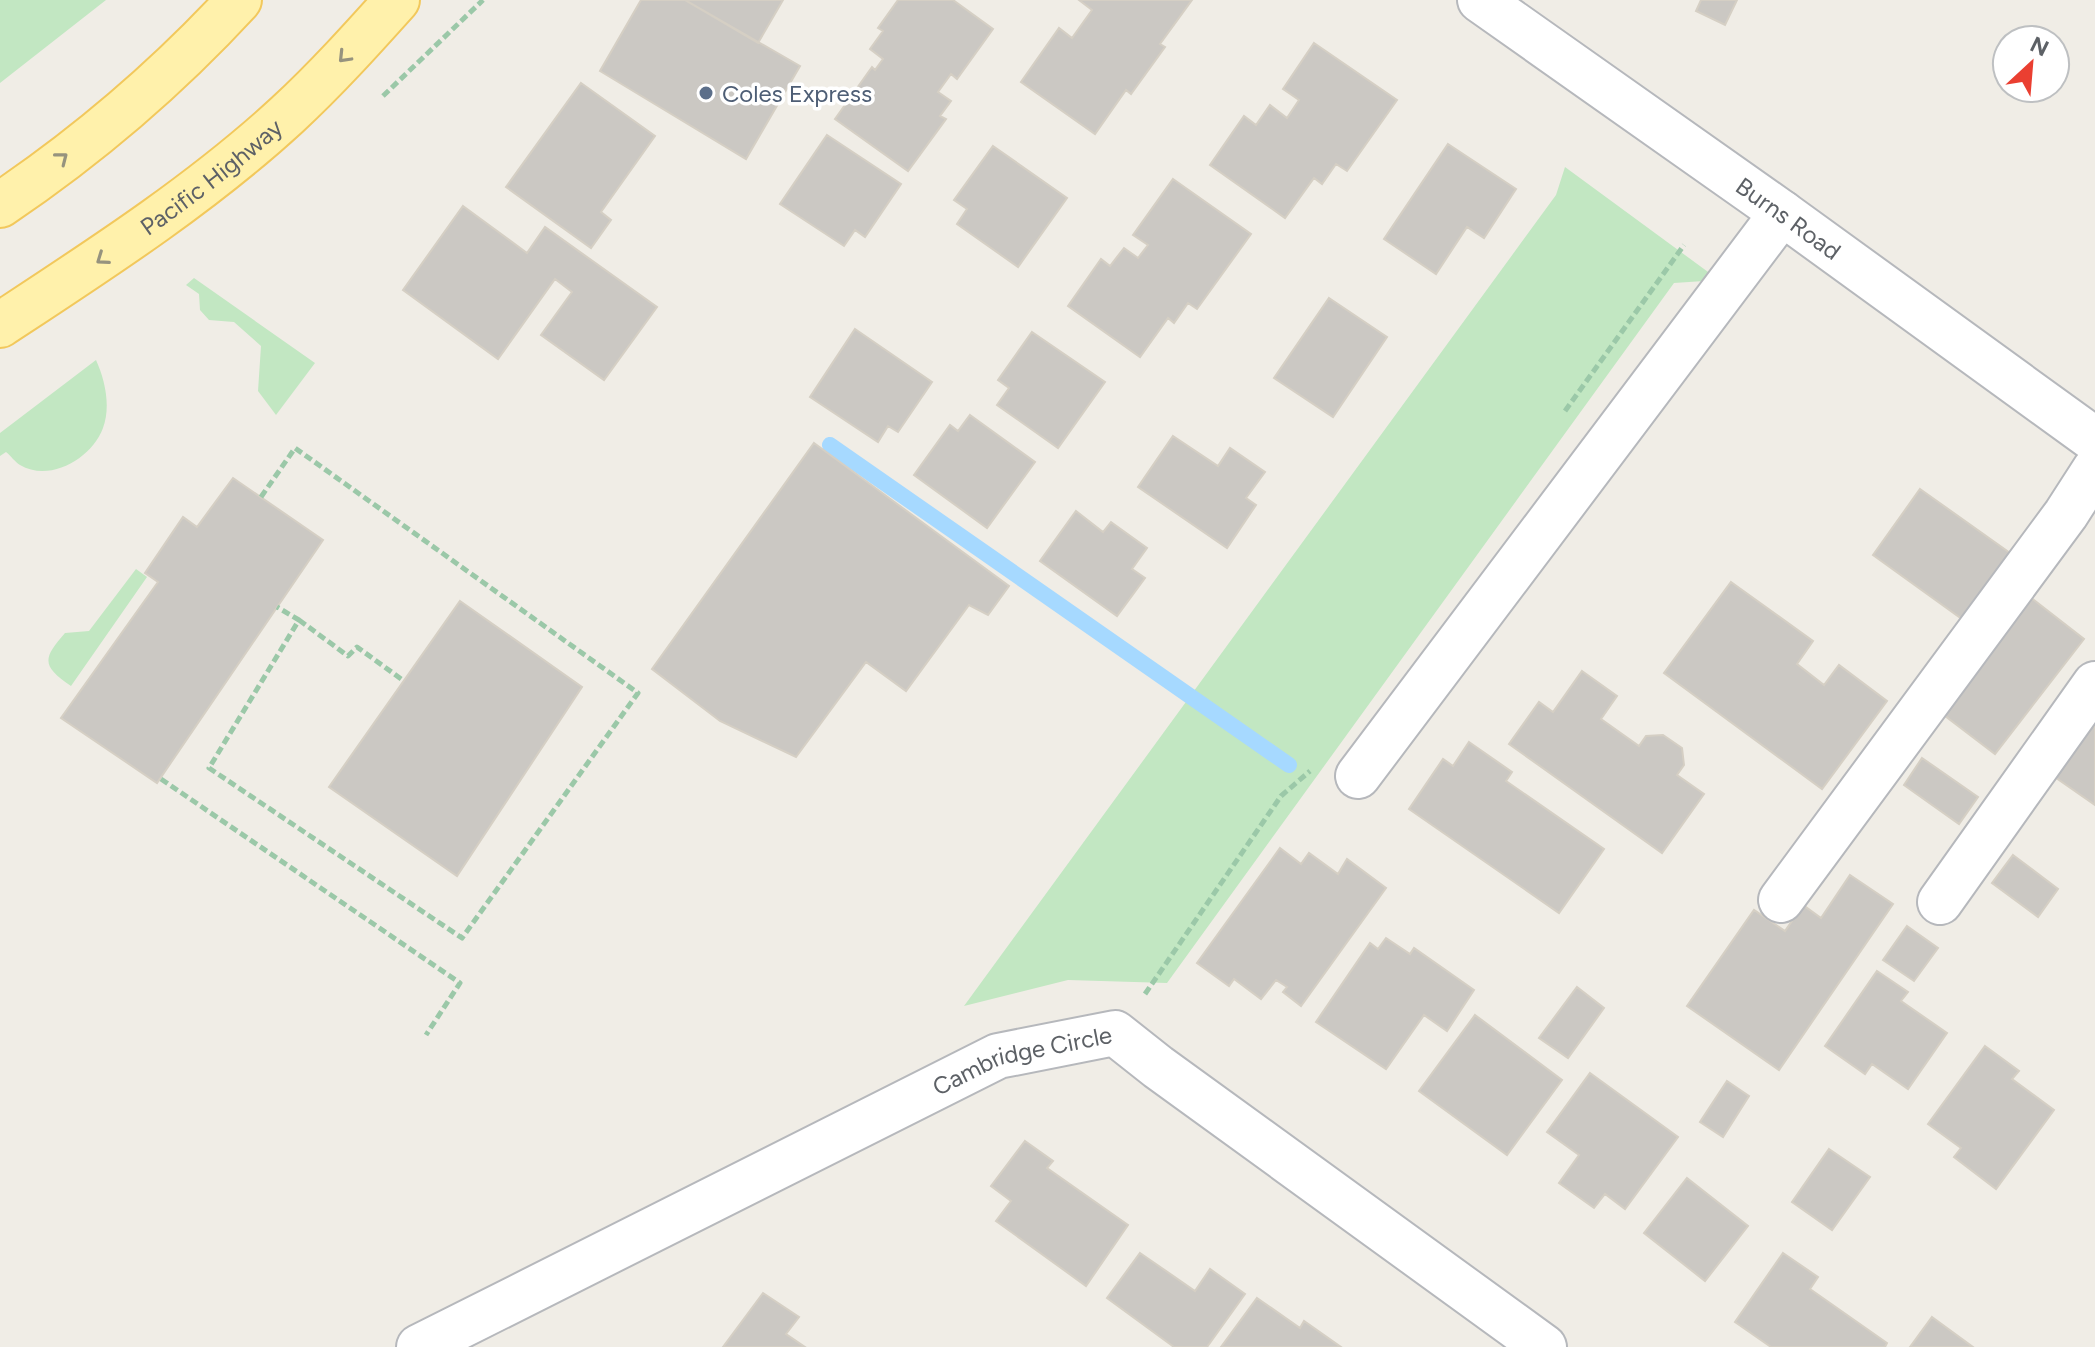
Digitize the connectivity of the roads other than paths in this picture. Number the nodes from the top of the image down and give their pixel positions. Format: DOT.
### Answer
graph roads {
  1 [pos="239,0"];
  2 [pos="397,0"];
  3 [pos="1480,0"];
  4 [pos="0,205"];
  5 [pos="1782,213"];
  6 [pos="0,325"];
  7 [pos="2095,440"];
  8 [pos="2095,469"];
  9 [pos="2095,684"];
  10 [pos="1358,776"];
  11 [pos="1781,900"];
  12 [pos="1940,902"];
  13 [pos="451,1341"];
  14 [pos="1544,1347"];
  4 -- 1 [label="main road, one-way"];
  2 -- 6 [label="main road, Pacific Highway, one-way"];
  3 -- 5 [label="street, Burns Road"];
  5 -- 7 [label="street, Burns Road"];
  5 -- 10 [label="street"];
  8 -- 11 [label="street"];
  9 -- 12 [label="street"];
  13 -- 14 [label="street, Cambridge Circle"];
}
